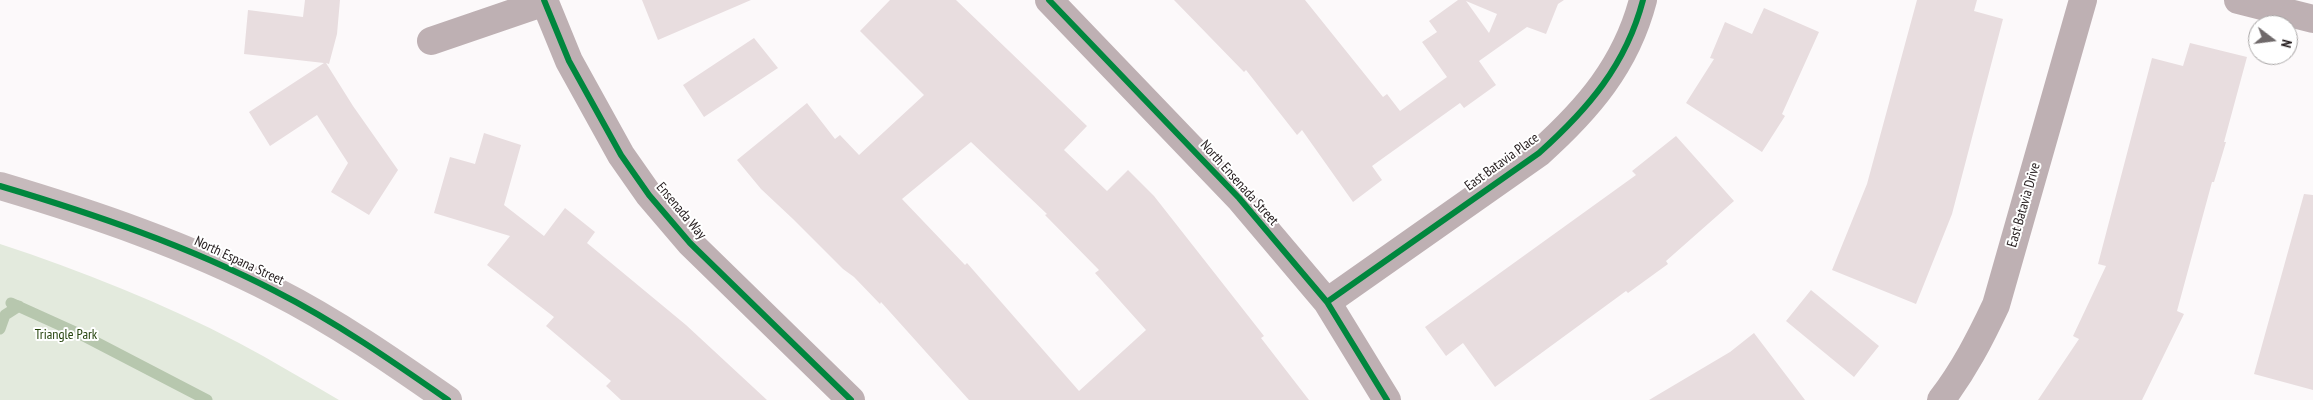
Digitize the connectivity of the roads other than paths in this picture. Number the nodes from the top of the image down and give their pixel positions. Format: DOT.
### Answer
graph roads {
  1 [pos="1049,0"];
  2 [pos="1643,0"];
  3 [pos="2083,0"];
  4 [pos="2238,0"];
  5 [pos="545,1"];
  6 [pos="2313,19"];
  7 [pos="432,41"];
  8 [pos="0,186"];
  9 [pos="1327,302"];
  10 [pos="448,400"];
  11 [pos="851,400"];
  12 [pos="1387,400"];
  13 [pos="1941,400"];
  1 -- 9 [label="street, North Ensenada Street"];
  2 -- 9 [label="street, East Batavia Place"];
  3 -- 13 [label="street, East Batavia Drive"];
  4 -- 6 [label="street"];
  5 -- 7 [label="street"];
  5 -- 11 [label="street, Ensenada Way"];
  8 -- 10 [label="street, North Espana Street"];
  9 -- 12 [label="street, North Ensenada Street"];
}
